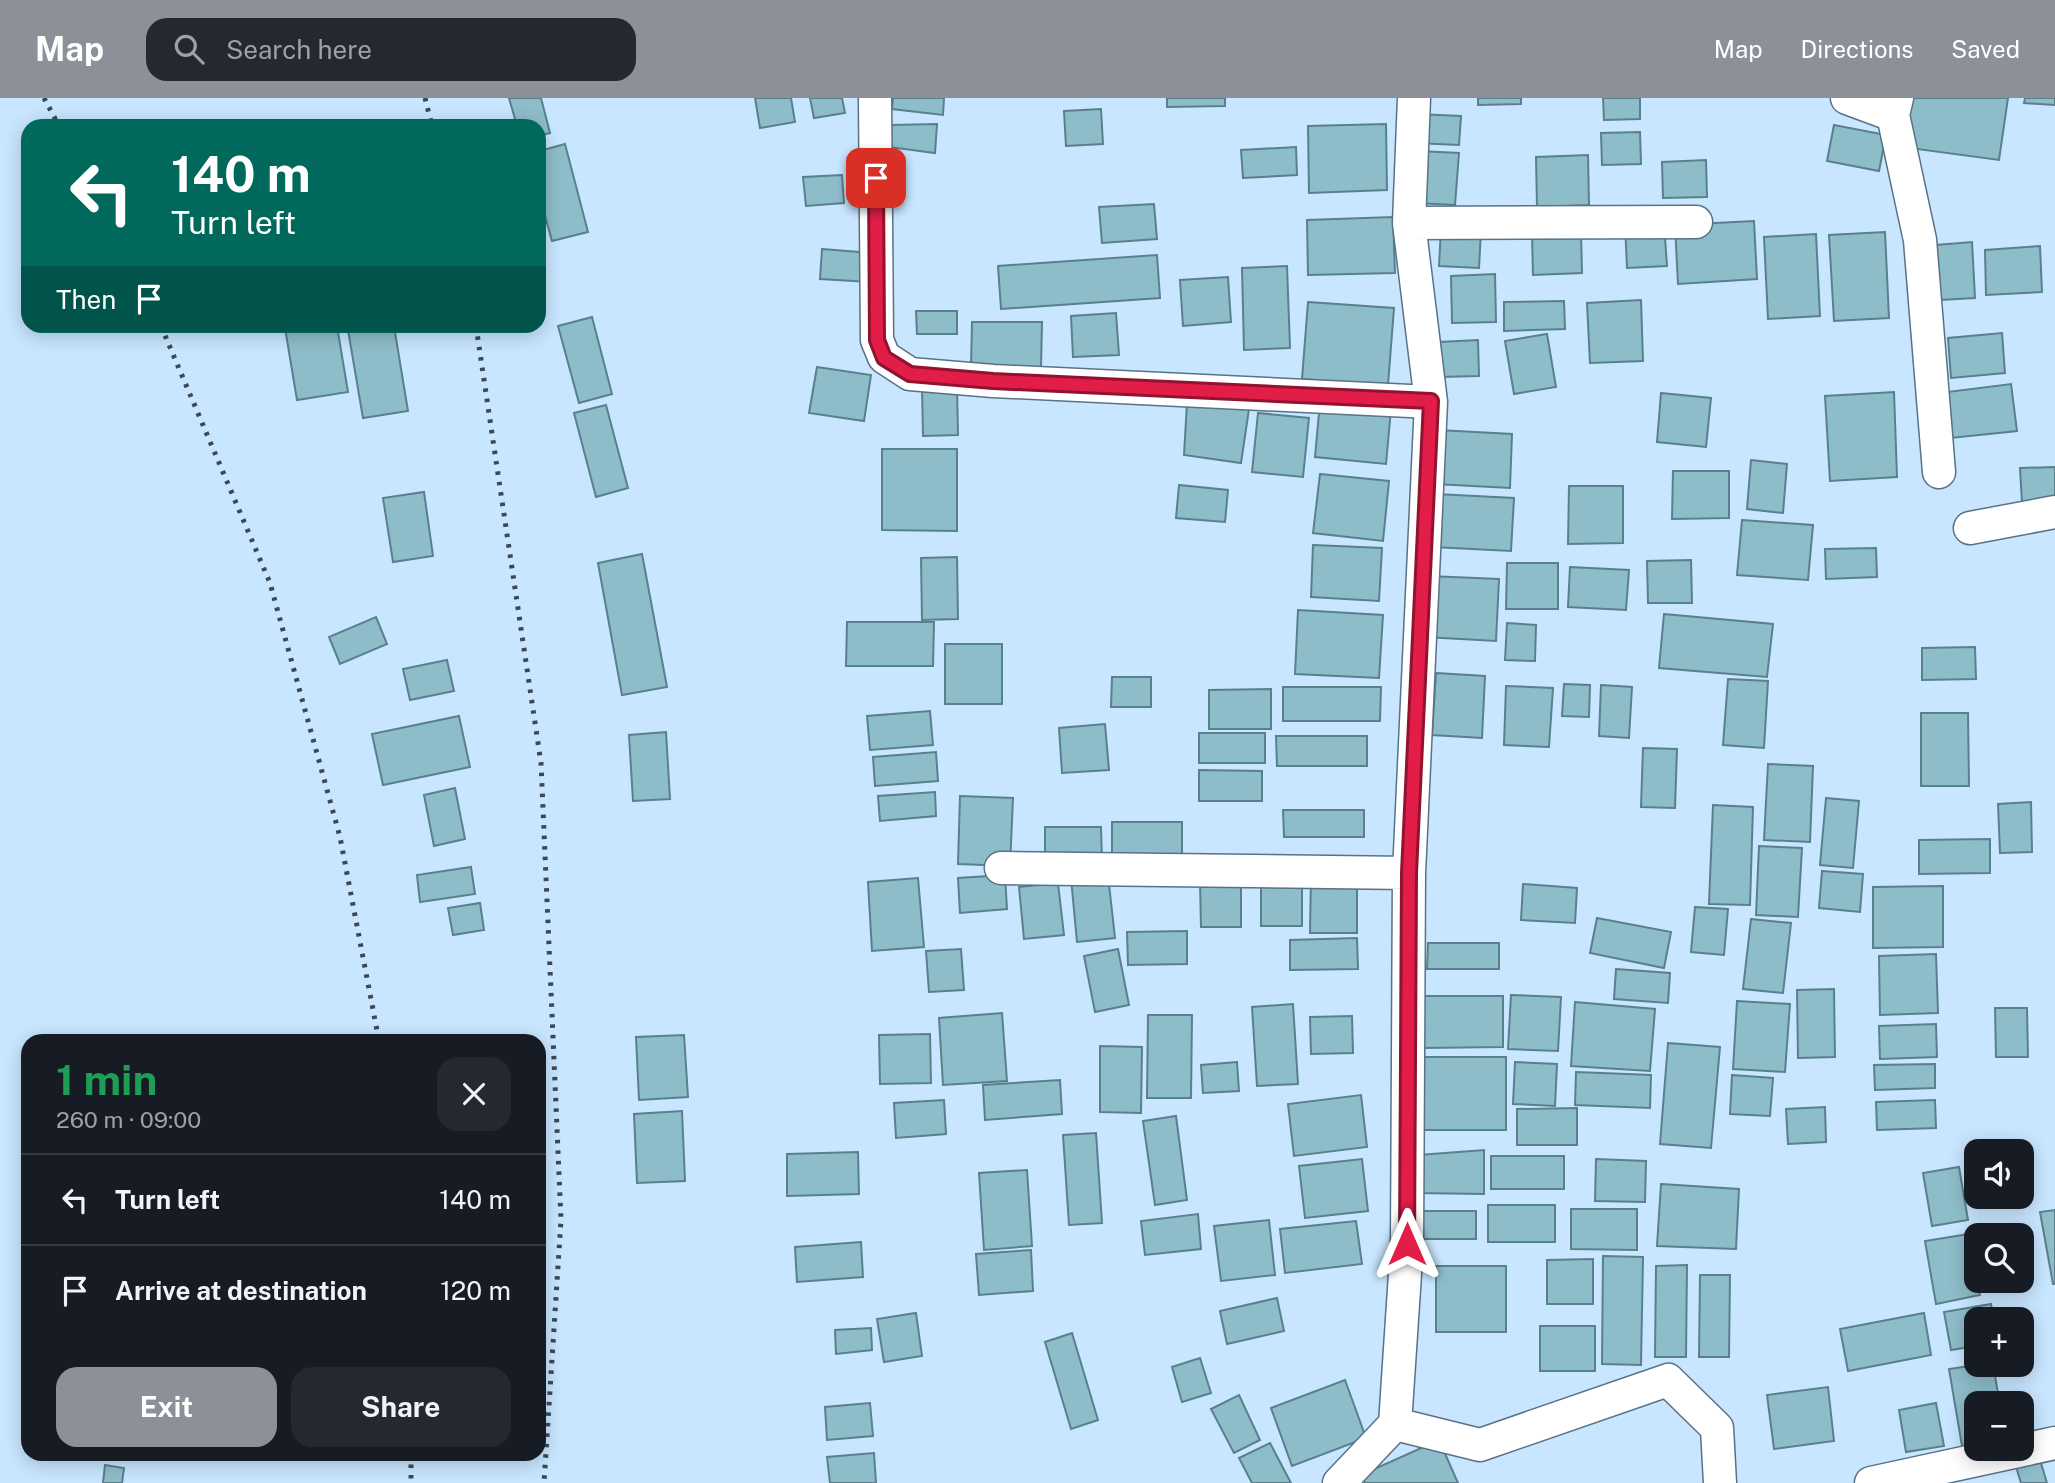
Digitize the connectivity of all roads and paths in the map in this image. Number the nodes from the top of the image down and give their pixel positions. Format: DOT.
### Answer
graph roads {
  1 [pos="875,98"];
  2 [pos="1414,98"];
  3 [pos="1847,98"];
  4 [pos="1895,107"];
  5 [pos="1696,222"];
  6 [pos="1409,223"];
  7 [pos="1431,401"];
  8 [pos="1938,472"];
  9 [pos="2055,512"];
  10 [pos="1970,528"];
  11 [pos="1002,868"];
  12 [pos="1409,873"];
  13 [pos="1395,1424"];
  14 [pos="2055,1443"];
  15 [pos="1339,1483"];
  16 [pos="1720,1483"];
  17 [pos="1871,1483"];
  1 -- 7 [label="street"];
  2 -- 6 [label="street"];
  3 -- 4 [label="street"];
  4 -- 8 [label="street"];
  5 -- 6 [label="street"];
  6 -- 7 [label="street"];
  7 -- 12 [label="street"];
  9 -- 10 [label="street"];
  11 -- 12 [label="street"];
  12 -- 13 [label="street"];
  13 -- 15 [label="street"];
  13 -- 16 [label="street"];
  14 -- 17 [label="street"];
}
